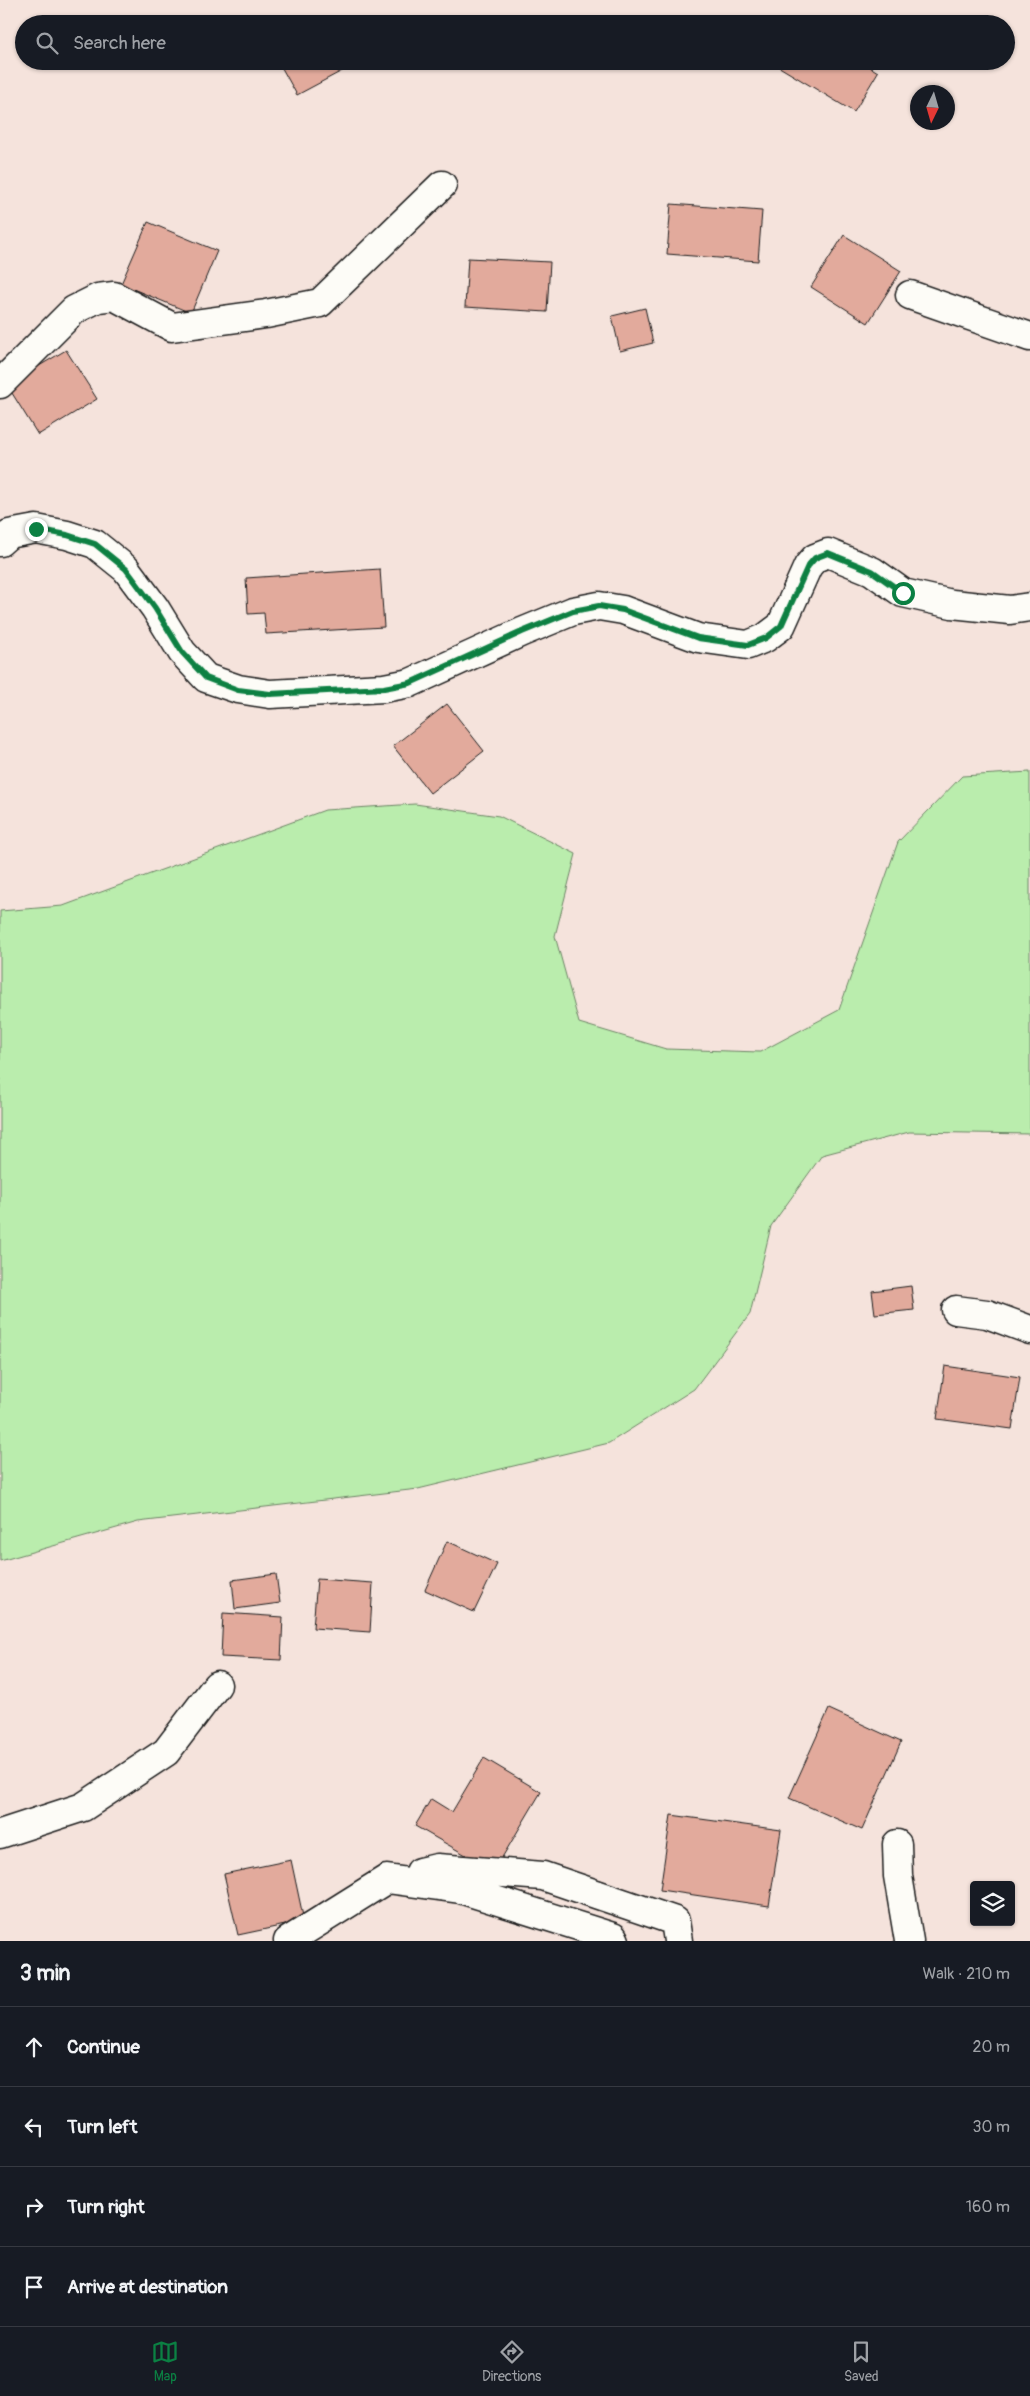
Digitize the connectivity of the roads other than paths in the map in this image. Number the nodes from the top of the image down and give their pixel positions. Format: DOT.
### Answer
graph roads {
  1 [pos="442,185"];
  2 [pos="910,295"];
  3 [pos="1030,337"];
  4 [pos="0,384"];
  5 [pos="0,542"];
  6 [pos="1030,607"];
  7 [pos="956,1310"];
  8 [pos="1030,1330"];
  9 [pos="217,1685"];
  10 [pos="0,1834"];
  11 [pos="897,1844"];
  12 [pos="387,1879"];
  13 [pos="288,1941"];
  14 [pos="615,1941"];
  15 [pos="678,1941"];
  16 [pos="909,1941"];
  1 -- 4 [label="street"];
  2 -- 3 [label="street"];
  5 -- 6 [label="street"];
  7 -- 8 [label="street"];
  9 -- 10 [label="street"];
  11 -- 16 [label="street"];
  12 -- 13 [label="street"];
  12 -- 14 [label="street"];
  12 -- 15 [label="street"];
}
